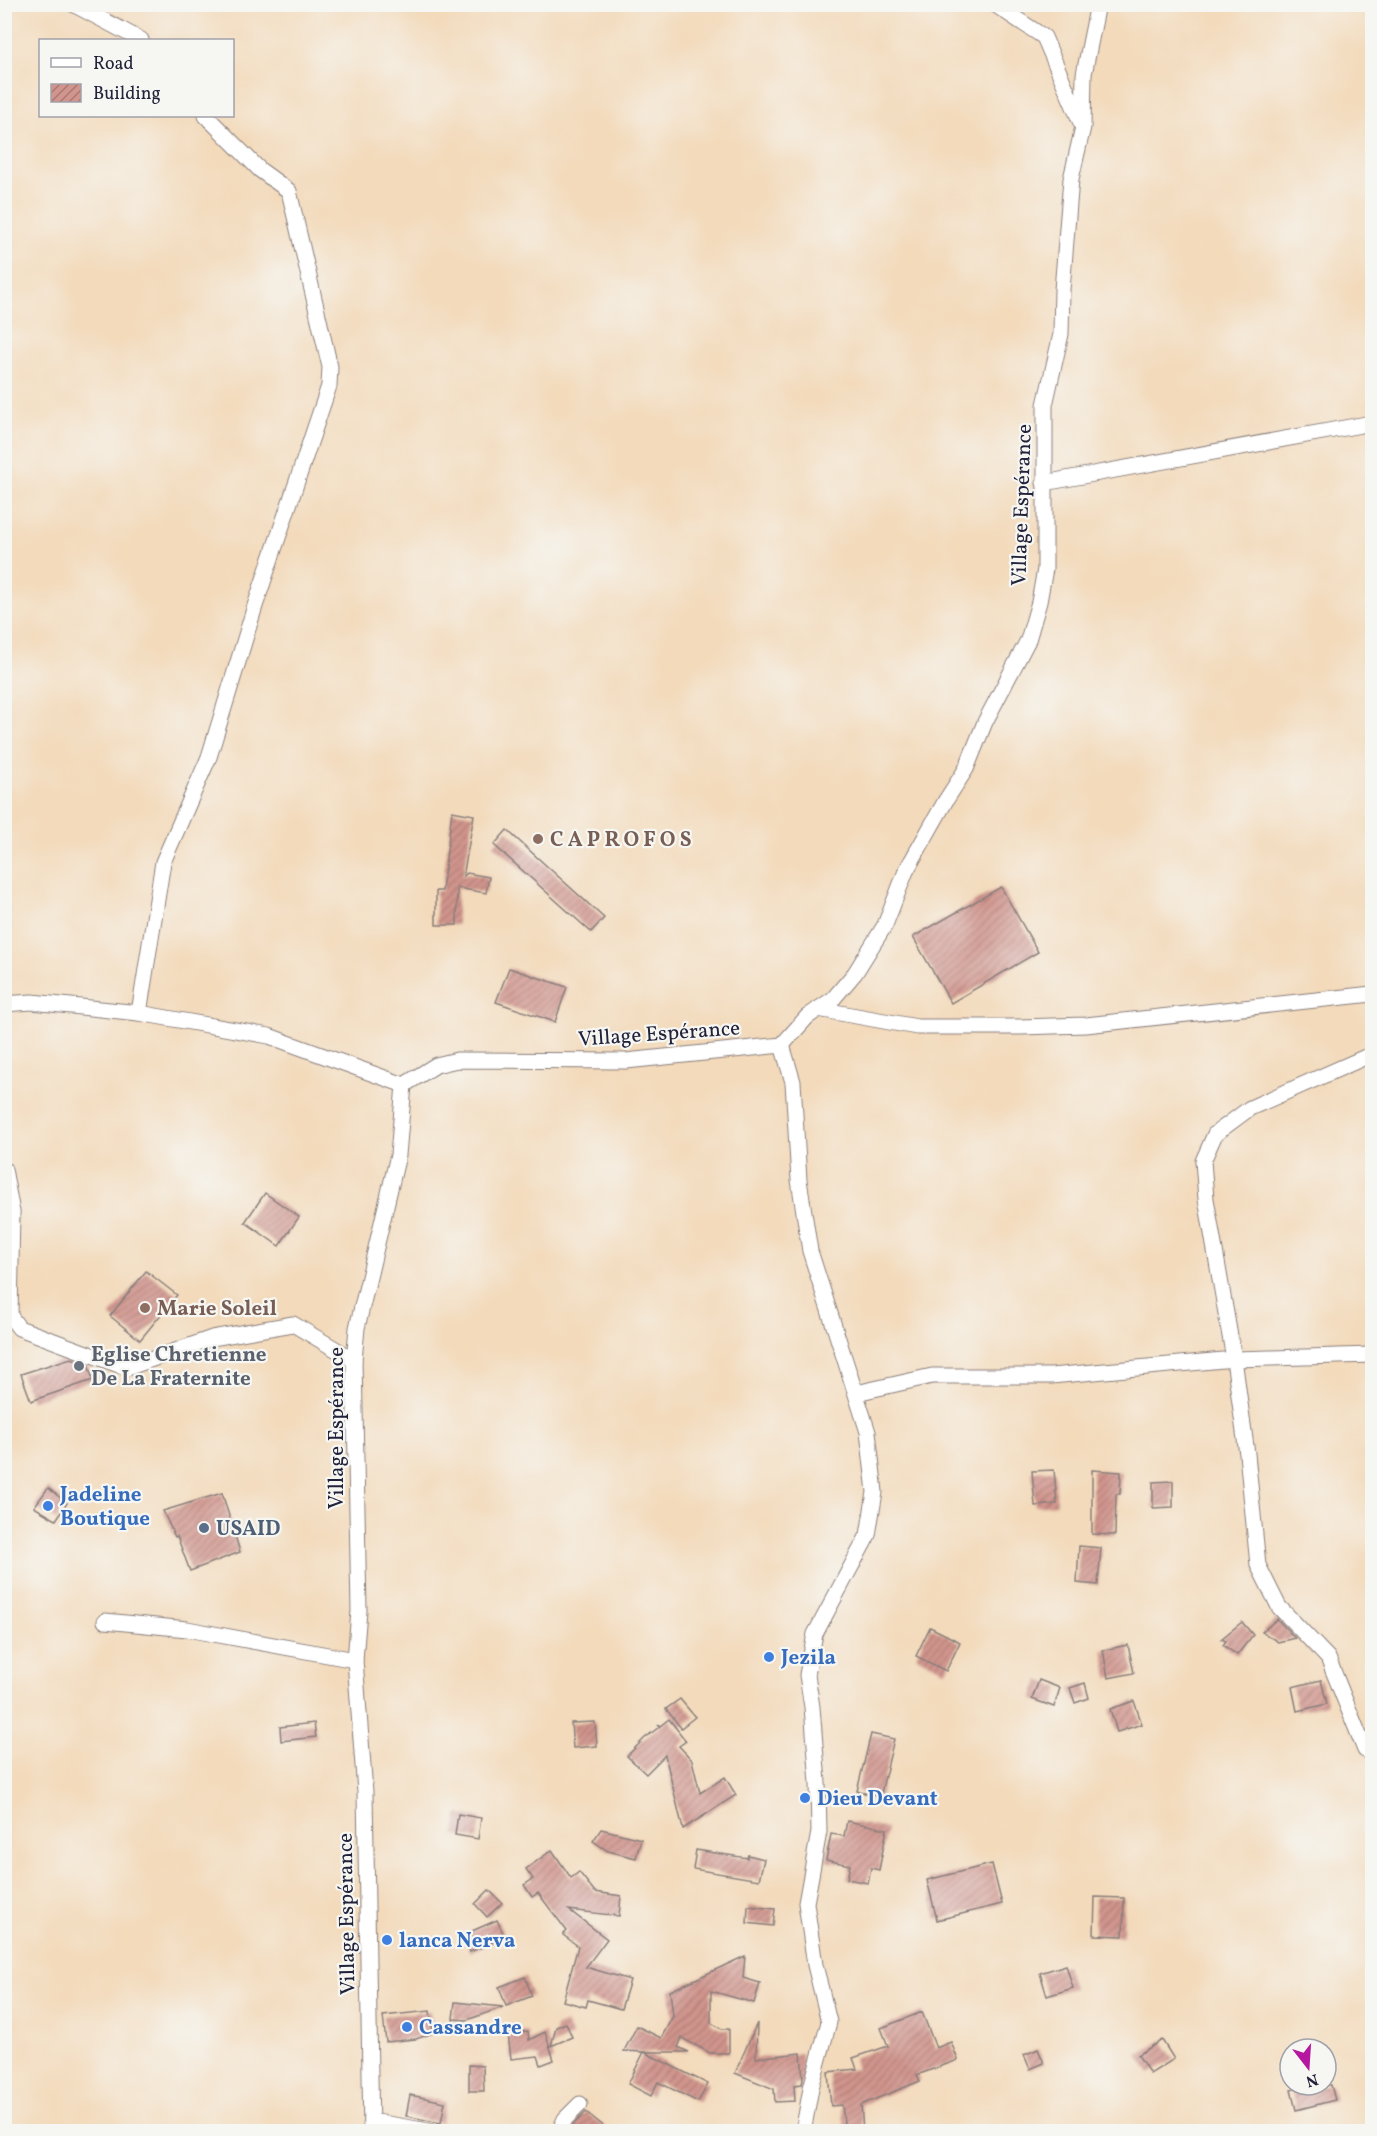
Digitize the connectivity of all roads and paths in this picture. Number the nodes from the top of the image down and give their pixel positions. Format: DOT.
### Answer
graph roads {
  1 [pos="73,4"];
  2 [pos="994,4"];
  3 [pos="1098,4"];
  4 [pos="139,39"];
  5 [pos="207,117"];
  6 [pos="1083,127"];
  7 [pos="1372,423"];
  8 [pos="1044,483"];
  9 [pos="1372,994"];
  10 [pos="4,1004"];
  11 [pos="818,1009"];
  12 [pos="139,1013"];
  13 [pos="782,1045"];
  14 [pos="1370,1054"];
  15 [pos="404,1085"];
  16 [pos="4,1168"];
  17 [pos="8,1214"];
  18 [pos="1372,1355"];
  19 [pos="1234,1359"];
  20 [pos="354,1360"];
  21 [pos="856,1392"];
  22 [pos="105,1621"];
  23 [pos="354,1660"];
  24 [pos="1365,1750"];
  25 [pos="579,2104"];
  26 [pos="371,2126"];
  27 [pos="434,2132"];
  28 [pos="560,2132"];
  29 [pos="803,2132"];
  1 -- 4 [label="street"];
  2 -- 6 [label="street"];
  3 -- 6 [label="street, Village Espérance"];
  5 -- 12 [label="street"];
  6 -- 8 [label="street, Village Espérance"];
  7 -- 8 [label="street"];
  8 -- 11 [label="street, Village Espérance"];
  9 -- 11 [label="street"];
  10 -- 12 [label="street"];
  11 -- 13 [label="street, Village Espérance"];
  12 -- 15 [label="street"];
  13 -- 15 [label="street, Village Espérance"];
  13 -- 21 [label="street"];
  14 -- 19 [label="street"];
  15 -- 20 [label="street, Village Espérance"];
  16 -- 17 [label="street"];
  17 -- 20 [label="street"];
  18 -- 19 [label="street"];
  19 -- 21 [label="street"];
  19 -- 24 [label="street"];
  20 -- 23 [label="street, Village Espérance"];
  21 -- 29 [label="street"];
  22 -- 23 [label="street"];
  23 -- 26 [label="street, Village Espérance"];
  25 -- 28 [label="street"];
  26 -- 27 [label="street"];
}
